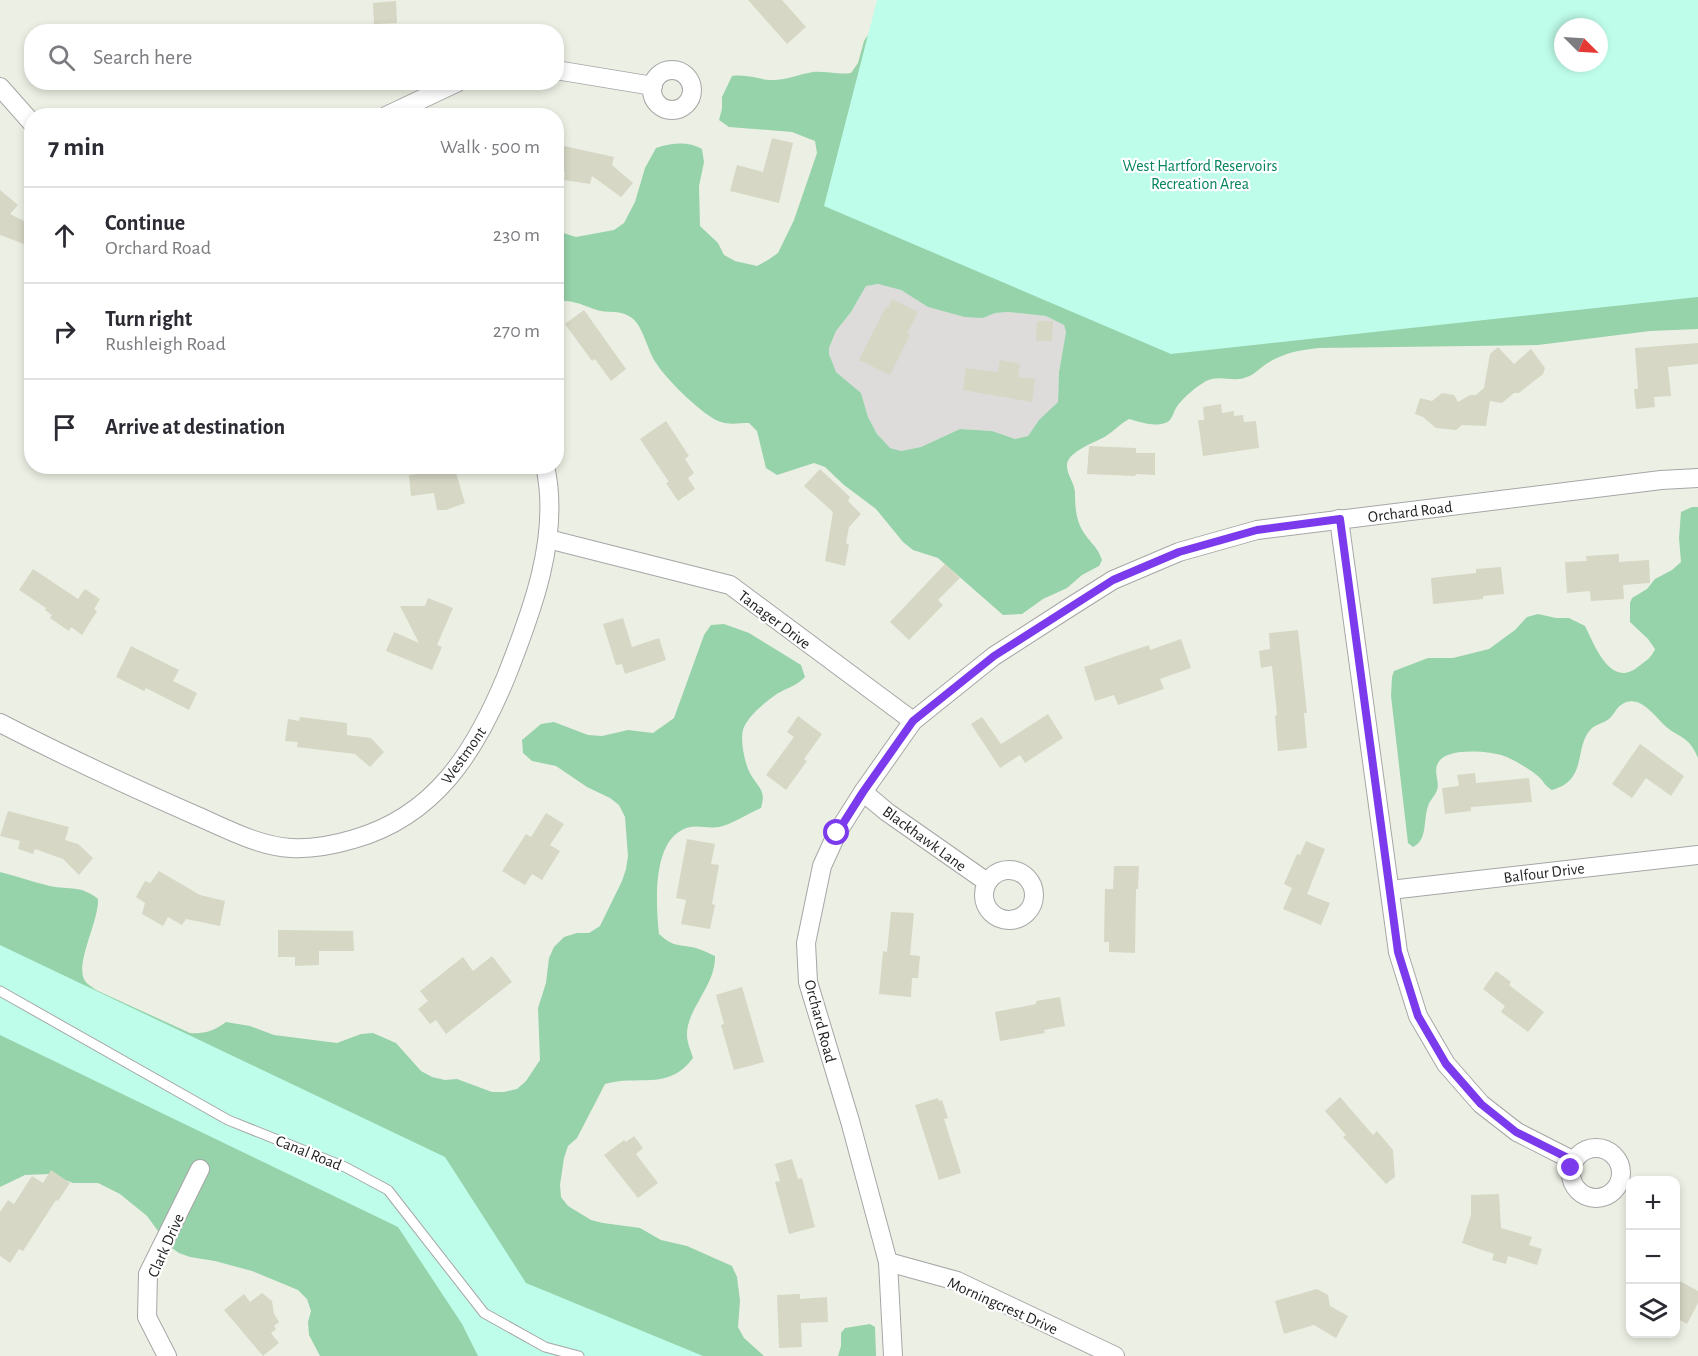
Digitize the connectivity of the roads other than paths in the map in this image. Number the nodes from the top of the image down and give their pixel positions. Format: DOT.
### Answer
graph roads {
  1 [pos="564,71"];
  2 [pos="653,86"];
  3 [pos="0,87"];
  4 [pos="441,90"];
  5 [pos="403,108"];
  6 [pos="24,114"];
  7 [pos="547,474"];
  8 [pos="1698,478"];
  9 [pos="1340,519"];
  10 [pos="548,539"];
  11 [pos="913,721"];
  12 [pos="0,723"];
  13 [pos="863,792"];
  14 [pos="1698,855"];
  15 [pos="987,882"];
  16 [pos="1390,890"];
  17 [pos="0,991"];
  18 [pos="1574,1161"];
  19 [pos="200,1169"];
  20 [pos="888,1262"];
  21 [pos="167,1356"];
  22 [pos="579,1356"];
  23 [pos="893,1356"];
  24 [pos="1115,1356"];
  1 -- 2 [label="street"];
  3 -- 6 [label="street"];
  4 -- 5 [label="street"];
  7 -- 10 [label="street, Westmont"];
  8 -- 9 [label="street, Orchard Road"];
  9 -- 11 [label="street, Orchard Road"];
  9 -- 16 [label="street"];
  10 -- 11 [label="street, Tanager Drive"];
  10 -- 12 [label="street, Westmont"];
  11 -- 13 [label="street, Orchard Road"];
  13 -- 15 [label="street, Blackhawk Lane"];
  13 -- 20 [label="street, Orchard Road"];
  14 -- 16 [label="street, Balfour Drive"];
  16 -- 18 [label="street"];
  17 -- 22 [label="lane, Canal Road"];
  19 -- 21 [label="street, Clark Drive"];
  20 -- 23 [label="street, Orchard Road"];
  20 -- 24 [label="street, Morningcrest Drive"];
}
